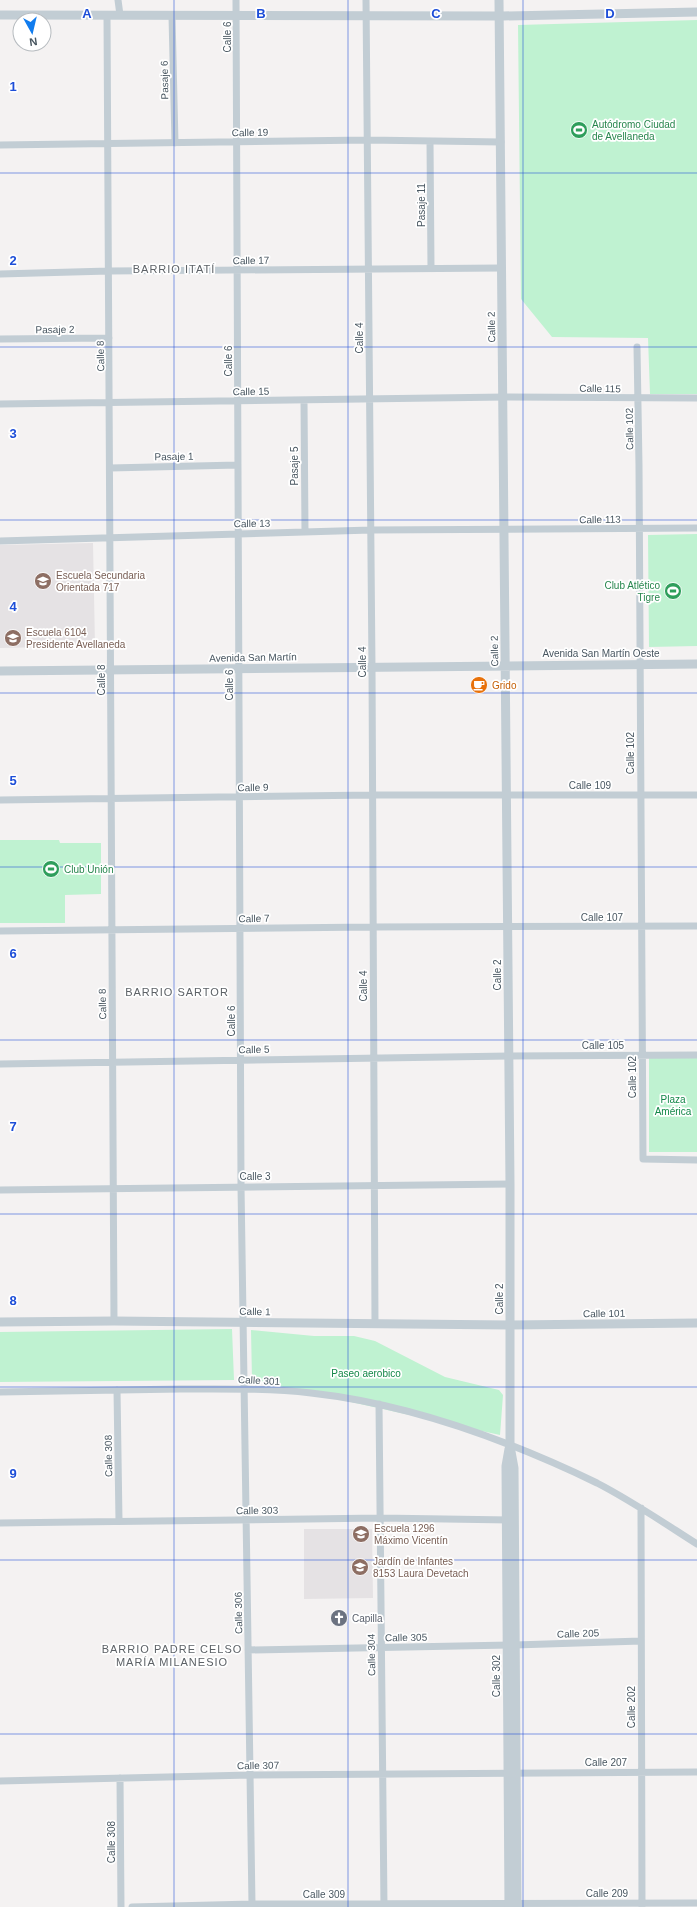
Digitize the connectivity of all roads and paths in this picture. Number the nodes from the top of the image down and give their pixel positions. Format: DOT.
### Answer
graph roads {
  1 [pos="118,0"];
  2 [pos="236,0"];
  3 [pos="366,0"];
  4 [pos="499,0"];
  5 [pos="697,12"];
  6 [pos="0,15"];
  7 [pos="107,15"];
  8 [pos="120,15"];
  9 [pos="172,16"];
  10 [pos="236,16"];
  11 [pos="366,16"];
  12 [pos="500,16"];
  13 [pos="367,140"];
  14 [pos="430,140"];
  15 [pos="237,142"];
  16 [pos="501,142"];
  17 [pos="108,143"];
  18 [pos="175,143"];
  19 [pos="0,145"];
  20 [pos="431,268"];
  21 [pos="502,268"];
  22 [pos="368,269"];
  23 [pos="109,271"];
  24 [pos="237,271"];
  25 [pos="0,274"];
  26 [pos="109,338"];
  27 [pos="0,340"];
  28 [pos="637,347"];
  29 [pos="503,397"];
  30 [pos="639,398"];
  31 [pos="697,398"];
  32 [pos="304,400"];
  33 [pos="370,400"];
  34 [pos="110,402"];
  35 [pos="238,402"];
  36 [pos="0,404"];
  37 [pos="238,464"];
  38 [pos="110,468"];
  39 [pos="639,528"];
  40 [pos="697,528"];
  41 [pos="371,530"];
  42 [pos="504,530"];
  43 [pos="305,532"];
  44 [pos="238,533"];
  45 [pos="110,537"];
  46 [pos="0,541"];
  47 [pos="639,664"];
  48 [pos="697,664"];
  49 [pos="506,665"];
  50 [pos="372,667"];
  51 [pos="239,668"];
  52 [pos="111,670"];
  53 [pos="0,671"];
  54 [pos="373,795"];
  55 [pos="506,795"];
  56 [pos="640,795"];
  57 [pos="697,795"];
  58 [pos="240,798"];
  59 [pos="111,799"];
  60 [pos="0,800"];
  61 [pos="508,926"];
  62 [pos="697,926"];
  63 [pos="372,927"];
  64 [pos="642,927"];
  65 [pos="240,928"];
  66 [pos="0,931"];
  67 [pos="111,931"];
  68 [pos="697,1054"];
  69 [pos="642,1055"];
  70 [pos="509,1056"];
  71 [pos="373,1058"];
  72 [pos="241,1060"];
  73 [pos="113,1062"];
  74 [pos="0,1064"];
  75 [pos="697,1160"];
  76 [pos="510,1184"];
  77 [pos="374,1185"];
  78 [pos="241,1186"];
  79 [pos="113,1188"];
  80 [pos="0,1190"];
  81 [pos="114,1321"];
  82 [pos="0,1322"];
  83 [pos="242,1322"];
  84 [pos="697,1322"];
  85 [pos="375,1324"];
  86 [pos="510,1325"];
  87 [pos="244,1389"];
  88 [pos="117,1390"];
  89 [pos="0,1392"];
  90 [pos="379,1404"];
  91 [pos="510,1446"];
  92 [pos="641,1508"];
  93 [pos="380,1518"];
  94 [pos="247,1520"];
  95 [pos="510,1520"];
  96 [pos="119,1521"];
  97 [pos="0,1523"];
  98 [pos="697,1544"];
  99 [pos="641,1641"];
  100 [pos="511,1646"];
  101 [pos="381,1647"];
  102 [pos="248,1650"];
  103 [pos="512,1772"];
  104 [pos="641,1772"];
  105 [pos="697,1772"];
  106 [pos="382,1773"];
  107 [pos="250,1775"];
  108 [pos="120,1778"];
  109 [pos="0,1781"];
  110 [pos="697,1902"];
  111 [pos="252,1904"];
  112 [pos="513,1905"];
  113 [pos="642,1905"];
  114 [pos="384,1906"];
  115 [pos="121,1907"];
  116 [pos="132,1907"];
  1 -- 8 [label="street"];
  2 -- 10 [label="street, Calle 6"];
  3 -- 11 [label="street, Calle 4"];
  4 -- 12 [label="street, Calle 2"];
  5 -- 12 [label="street"];
  6 -- 7 [label="street"];
  7 -- 8 [label="street"];
  7 -- 17 [label="street, Calle 8"];
  8 -- 9 [label="street"];
  9 -- 10 [label="street"];
  9 -- 18 [label="street, Pasaje 6"];
  10 -- 11 [label="street"];
  10 -- 15 [label="street, Calle 6"];
  11 -- 12 [label="street"];
  11 -- 13 [label="street, Calle 4"];
  12 -- 16 [label="street, Calle 2"];
  13 -- 14 [label="street, Calle 19"];
  13 -- 15 [label="street, Calle 19"];
  13 -- 22 [label="street, Calle 4"];
  14 -- 16 [label="street, Calle 19"];
  14 -- 20 [label="street, Pasaje 11"];
  15 -- 18 [label="street, Calle 19"];
  15 -- 24 [label="street, Calle 6"];
  16 -- 21 [label="street, Calle 2"];
  17 -- 18 [label="street, Calle 19"];
  17 -- 19 [label="street, Calle 19"];
  17 -- 23 [label="street, Calle 8"];
  20 -- 21 [label="street, Calle 17"];
  20 -- 22 [label="street, Calle 17"];
  21 -- 29 [label="street, Calle 2"];
  22 -- 24 [label="street, Calle 17"];
  22 -- 33 [label="street, Calle 4"];
  23 -- 24 [label="street, Calle 17"];
  23 -- 25 [label="street, Calle 17"];
  23 -- 26 [label="street, Calle 8"];
  24 -- 35 [label="street, Calle 6"];
  26 -- 27 [label="street, Pasaje 2"];
  26 -- 34 [label="street, Calle 8"];
  28 -- 30 [label="street, Calle 102"];
  29 -- 30 [label="street, Calle 115"];
  29 -- 33 [label="street, Calle 15"];
  29 -- 42 [label="street, Calle 2"];
  30 -- 31 [label="street, Calle 115"];
  30 -- 39 [label="street, Calle 102"];
  32 -- 33 [label="street, Calle 15"];
  32 -- 35 [label="street, Calle 15"];
  32 -- 43 [label="street, Pasaje 5"];
  33 -- 41 [label="street, Calle 4"];
  34 -- 35 [label="street, Calle 15"];
  34 -- 36 [label="street, Calle 15"];
  34 -- 38 [label="street, Calle 8"];
  35 -- 37 [label="street, Calle 6"];
  37 -- 38 [label="street, Pasaje 1"];
  37 -- 44 [label="street, Calle 6"];
  38 -- 45 [label="street, Calle 8"];
  39 -- 40 [label="street, Calle 113"];
  39 -- 42 [label="street, Calle 113"];
  39 -- 47 [label="street, Calle 102"];
  41 -- 42 [label="street, Calle 13"];
  41 -- 43 [label="street, Calle 13"];
  41 -- 50 [label="street, Calle 4"];
  42 -- 49 [label="street, Calle 2"];
  43 -- 44 [label="street, Calle 13"];
  44 -- 45 [label="street, Calle 13"];
  44 -- 51 [label="street, Calle 6"];
  45 -- 46 [label="street, Calle 13"];
  45 -- 52 [label="street, Calle 8"];
  47 -- 48 [label="street, Avenida San Martín Oeste"];
  47 -- 49 [label="street, Avenida San Martín Oeste"];
  47 -- 56 [label="street, Calle 102"];
  49 -- 50 [label="street, Avenida San Martín"];
  49 -- 55 [label="street, Calle 2"];
  50 -- 51 [label="street, Avenida San Martín"];
  50 -- 54 [label="street, Calle 4"];
  51 -- 52 [label="street, Avenida San Martín"];
  51 -- 58 [label="street, Calle 6"];
  52 -- 53 [label="street, Avenida San Martín"];
  52 -- 59 [label="street, Calle 8"];
  54 -- 55 [label="street, Calle 9"];
  54 -- 58 [label="street, Calle 9"];
  54 -- 63 [label="street, Calle 4"];
  55 -- 56 [label="street, Calle 109"];
  55 -- 61 [label="street, Calle 2"];
  56 -- 57 [label="street, Calle 109"];
  56 -- 64 [label="street, Calle 102"];
  58 -- 59 [label="street, Calle 9"];
  58 -- 65 [label="street, Calle 6"];
  59 -- 60 [label="street, Calle 9"];
  59 -- 67 [label="street, Calle 8"];
  61 -- 63 [label="street, Calle 7"];
  61 -- 64 [label="street, Calle 107"];
  61 -- 70 [label="street, Calle 2"];
  62 -- 64 [label="street, Calle 107"];
  63 -- 65 [label="street, Calle 7"];
  63 -- 71 [label="street, Calle 4"];
  64 -- 69 [label="street, Calle 102"];
  65 -- 67 [label="street, Calle 7"];
  65 -- 72 [label="street, Calle 6"];
  66 -- 67 [label="street, Calle 7"];
  67 -- 73 [label="street, Calle 8"];
  68 -- 69 [label="street, Calle 105"];
  69 -- 70 [label="street, Calle 105"];
  69 -- 75 [label="street, Calle 102"];
  70 -- 71 [label="street, Calle 5"];
  70 -- 76 [label="street, Calle 2"];
  71 -- 72 [label="street, Calle 5"];
  71 -- 77 [label="street, Calle 4"];
  72 -- 73 [label="street, Calle 5"];
  72 -- 78 [label="street, Calle 6"];
  73 -- 74 [label="street, Calle 5"];
  73 -- 79 [label="street, Calle 8"];
  76 -- 77 [label="street, Calle 3"];
  76 -- 86 [label="street, Calle 2"];
  77 -- 78 [label="street, Calle 3"];
  77 -- 85 [label="street, Calle 4"];
  78 -- 79 [label="street, Calle 3"];
  78 -- 83 [label="street, Calle 6"];
  79 -- 80 [label="street, Calle 3"];
  79 -- 81 [label="street, Calle 8"];
  81 -- 82 [label="street, Calle 1"];
  81 -- 83 [label="street, Calle 1"];
  83 -- 85 [label="street, Calle 1"];
  83 -- 87 [label="street, Calle 306"];
  84 -- 86 [label="street, Calle 101"];
  85 -- 86 [label="street, Calle 1"];
  86 -- 91 [label="street, Calle 302"];
  87 -- 88 [label="street, Calle 301"];
  87 -- 90 [label="street, Calle 301"];
  87 -- 94 [label="street, Calle 306"];
  88 -- 89 [label="street, Calle 301"];
  88 -- 96 [label="street, Calle 308"];
  90 -- 91 [label="street, Calle 301"];
  90 -- 93 [label="street, Calle 304"];
  91 -- 92 [label="street, Calle 301"];
  91 -- 95 [label="street, Calle 302"];
  92 -- 98 [label="street, Calle 301"];
  92 -- 99 [label="street, Calle 202"];
  93 -- 94 [label="street, Calle 303"];
  93 -- 95 [label="street, Calle 303"];
  93 -- 101 [label="street, Calle 304"];
  94 -- 96 [label="street, Calle 303"];
  94 -- 102 [label="street, Calle 306"];
  95 -- 100 [label="street, Calle 302"];
  96 -- 97 [label="street, Calle 303"];
  99 -- 100 [label="street, Calle 205"];
  99 -- 104 [label="street, Calle 202"];
  100 -- 101 [label="street, Calle 305"];
  100 -- 103 [label="street, Calle 302"];
  101 -- 102 [label="street, Calle 305"];
  101 -- 106 [label="street, Calle 304"];
  102 -- 107 [label="street, Calle 306"];
  103 -- 104 [label="street, Calle 207"];
  103 -- 106 [label="street, Calle 307"];
  103 -- 112 [label="street, Calle 302"];
  104 -- 105 [label="street, Calle 207"];
  104 -- 113 [label="street, Calle 202"];
  106 -- 107 [label="street, Calle 307"];
  106 -- 114 [label="street, Calle 304"];
  107 -- 108 [label="street, Calle 307"];
  107 -- 111 [label="street, Calle 306"];
  108 -- 109 [label="street, Calle 307"];
  108 -- 115 [label="street, Calle 308"];
  110 -- 113 [label="street, Calle 209"];
  111 -- 114 [label="street, Calle 309"];
  111 -- 116 [label="street, Calle 309"];
  112 -- 113 [label="street, Calle 209"];
  112 -- 114 [label="street, Calle 309"];
}
